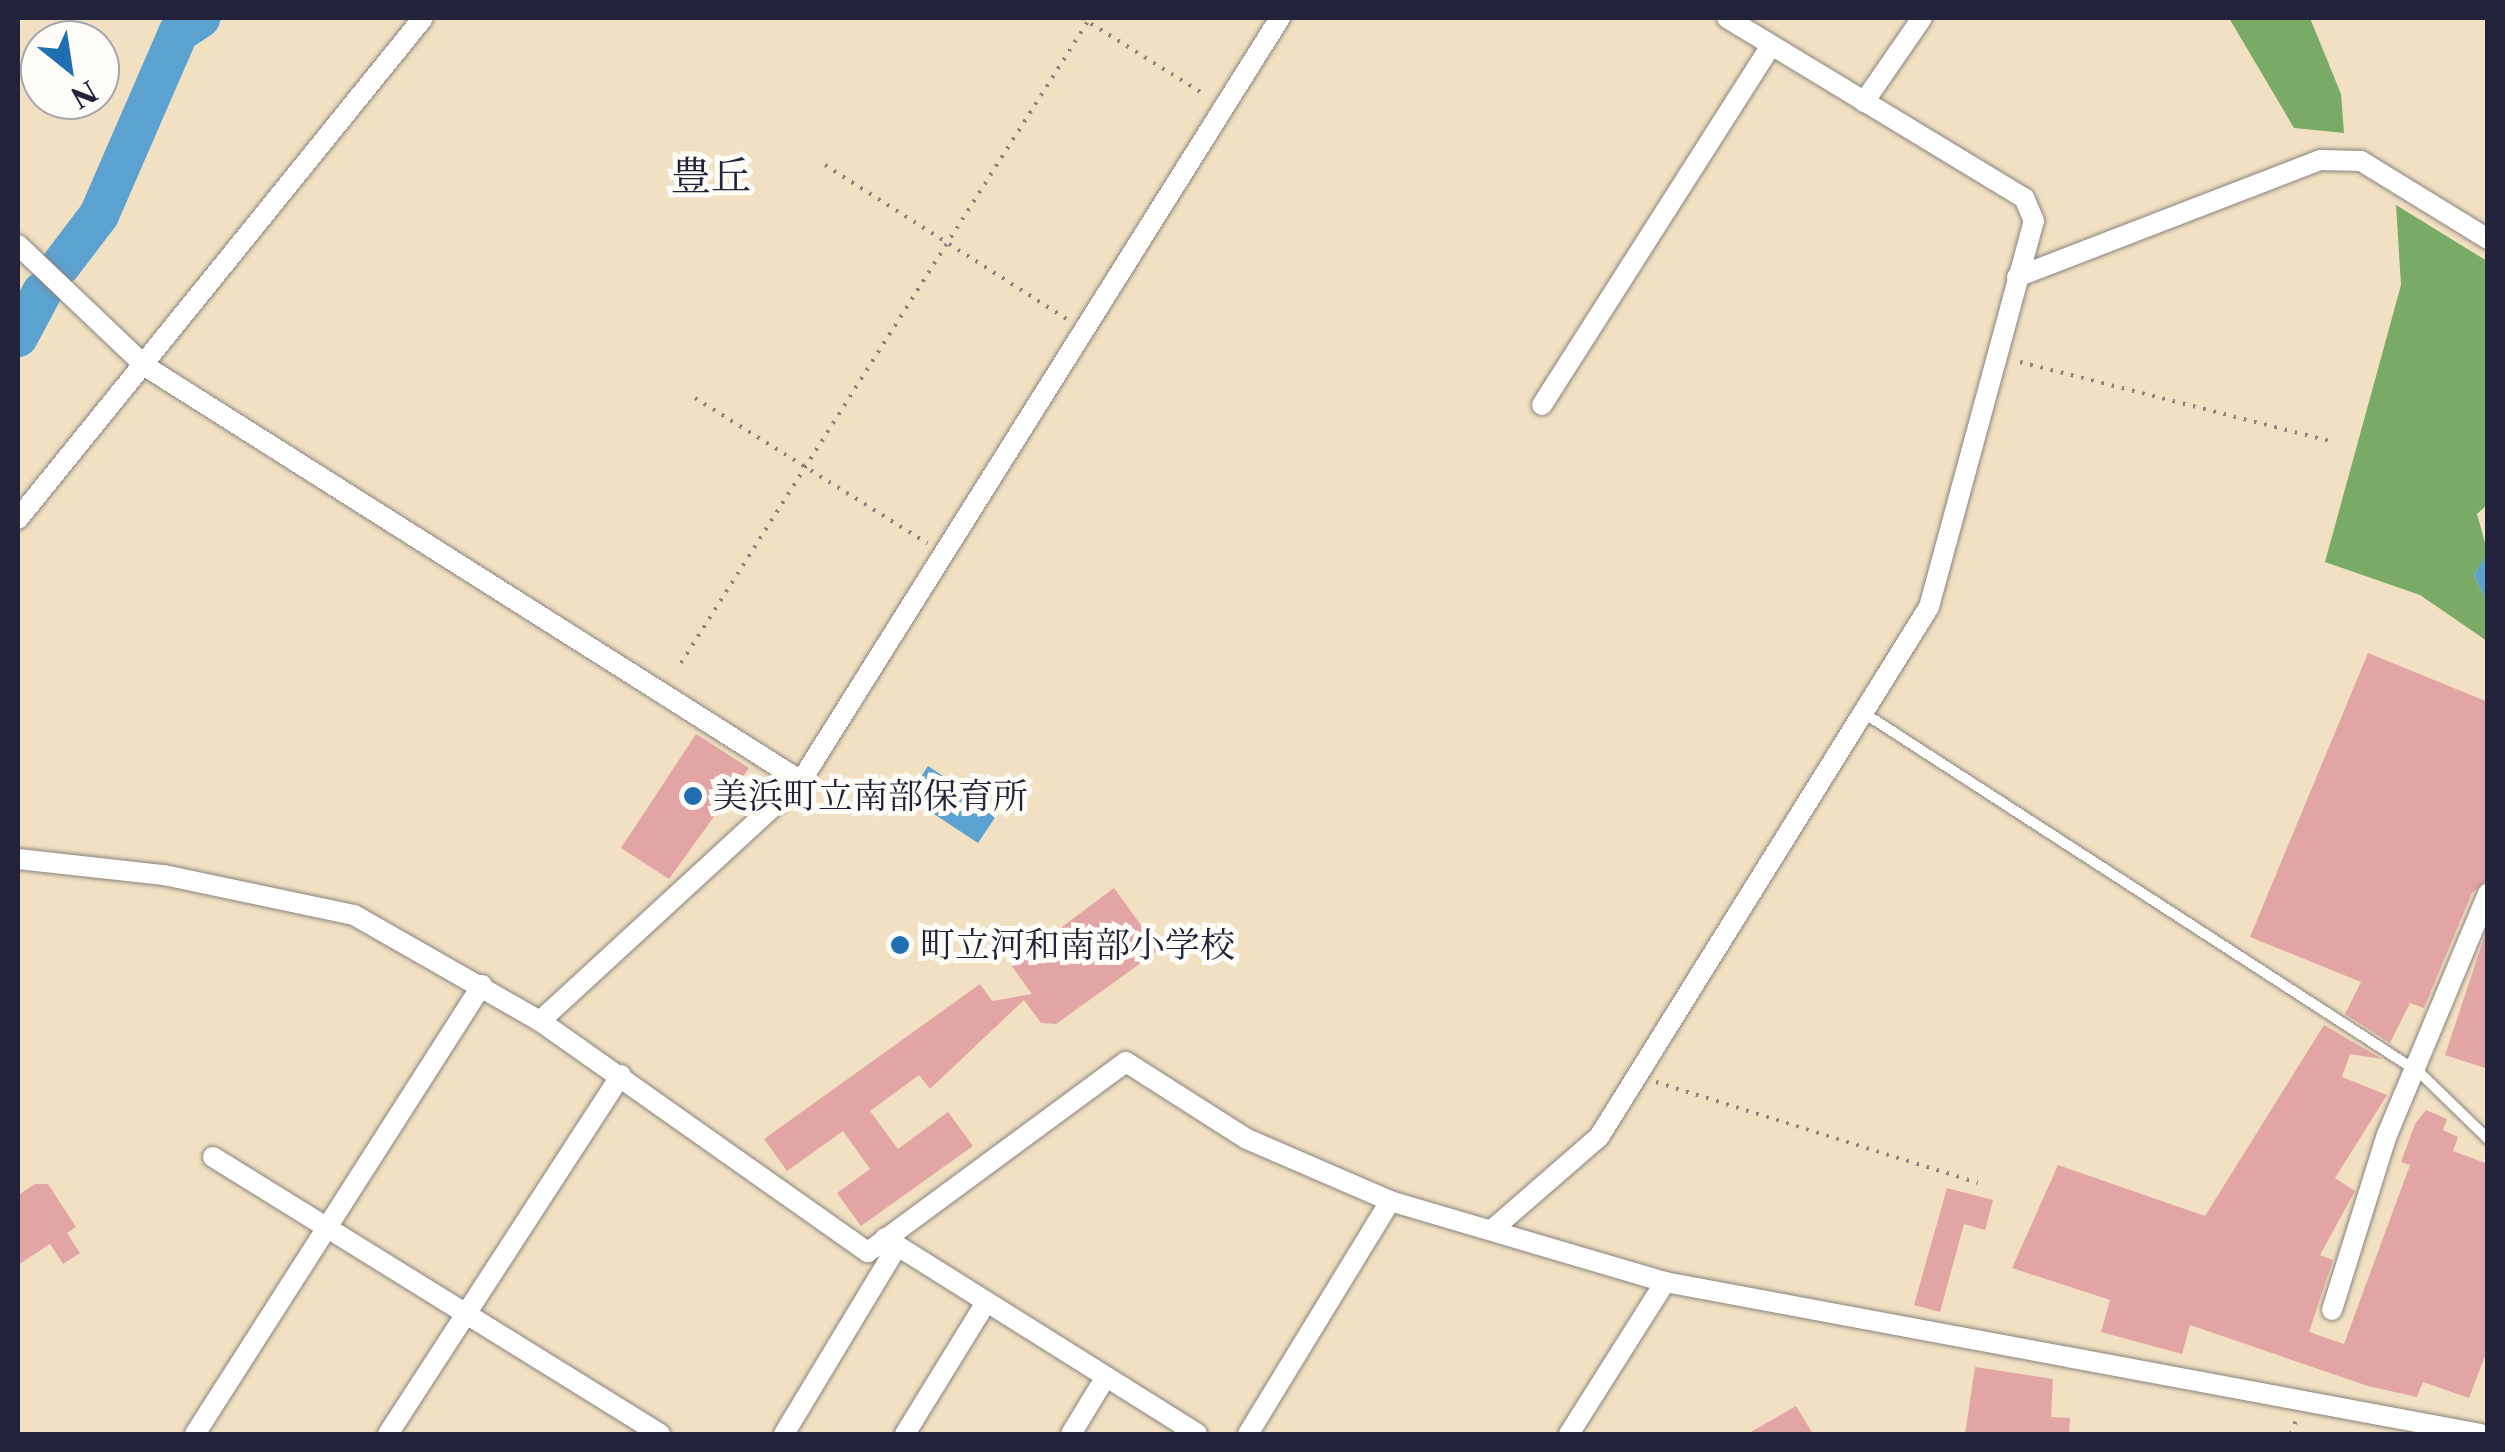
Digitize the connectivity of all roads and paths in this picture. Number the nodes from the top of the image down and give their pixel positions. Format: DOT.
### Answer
graph roads {
  1 [pos="424,18"];
  2 [pos="1280,18"];
  3 [pos="1727,18"];
  4 [pos="1922,18"];
  5 [pos="1087,19"];
  6 [pos="1770,46"];
  7 [pos="1864,102"];
  8 [pos="1223,107"];
  9 [pos="825,165"];
  10 [pos="2488,239"];
  11 [pos="947,242"];
  12 [pos="18,245"];
  13 [pos="2017,277"];
  14 [pos="1084,329"];
  15 [pos="1996,356"];
  16 [pos="146,366"];
  17 [pos="696,398"];
  18 [pos="1542,405"];
  19 [pos="2330,441"];
  20 [pos="805,466"];
  21 [pos="18,519"];
  22 [pos="944,553"];
  23 [pos="681,663"];
  24 [pos="1868,715"];
  25 [pos="801,781"];
  26 [pos="18,859"];
  27 [pos="2488,893"];
  28 [pos="482,984"];
  29 [pos="540,1021"];
  30 [pos="2420,1073"];
  31 [pos="621,1075"];
  32 [pos="1638,1076"];
  33 [pos="2488,1139"];
  34 [pos="212,1156"];
  35 [pos="1978,1183"];
  36 [pos="1390,1201"];
  37 [pos="328,1227"];
  38 [pos="1493,1230"];
  39 [pos="890,1243"];
  40 [pos="1664,1282"];
  41 [pos="984,1304"];
  42 [pos="2332,1310"];
  43 [pos="464,1311"];
  44 [pos="1105,1378"];
  45 [pos="195,1434"];
  46 [pos="388,1434"];
  47 [pos="660,1434"];
  48 [pos="784,1434"];
  49 [pos="905,1434"];
  50 [pos="1071,1434"];
  51 [pos="1198,1434"];
  52 [pos="1248,1434"];
  53 [pos="1569,1434"];
  54 [pos="2481,1434"];
  1 -- 16 [label="street"];
  2 -- 8 [label="street"];
  3 -- 6 [label="street"];
  4 -- 7 [label="street"];
  5 -- 8 [label="path"];
  5 -- 11 [label="path"];
  6 -- 7 [label="street"];
  6 -- 18 [label="street"];
  7 -- 13 [label="street"];
  8 -- 14 [label="street"];
  9 -- 11 [label="path"];
  10 -- 13 [label="street"];
  11 -- 14 [label="path"];
  11 -- 20 [label="path"];
  12 -- 16 [label="street"];
  13 -- 15 [label="street"];
  14 -- 22 [label="street"];
  15 -- 19 [label="path"];
  15 -- 24 [label="street"];
  16 -- 21 [label="street"];
  16 -- 25 [label="street"];
  17 -- 20 [label="path"];
  20 -- 22 [label="path"];
  20 -- 23 [label="path"];
  22 -- 25 [label="street"];
  24 -- 30 [label="lane"];
  24 -- 32 [label="street"];
  25 -- 29 [label="street"];
  26 -- 28 [label="street"];
  27 -- 30 [label="street"];
  28 -- 29 [label="street"];
  28 -- 37 [label="street"];
  29 -- 31 [label="street"];
  30 -- 33 [label="lane"];
  30 -- 42 [label="street"];
  31 -- 39 [label="street"];
  31 -- 43 [label="street"];
  32 -- 35 [label="path"];
  32 -- 38 [label="street"];
  34 -- 37 [label="street"];
  36 -- 38 [label="street"];
  36 -- 39 [label="street"];
  36 -- 52 [label="street"];
  37 -- 43 [label="street"];
  37 -- 45 [label="street"];
  38 -- 40 [label="street"];
  39 -- 41 [label="street"];
  39 -- 48 [label="street"];
  40 -- 53 [label="street"];
  40 -- 54 [label="street"];
  41 -- 44 [label="street"];
  41 -- 49 [label="street"];
  43 -- 46 [label="street"];
  43 -- 47 [label="street"];
  44 -- 50 [label="street"];
  44 -- 51 [label="street"];
}
